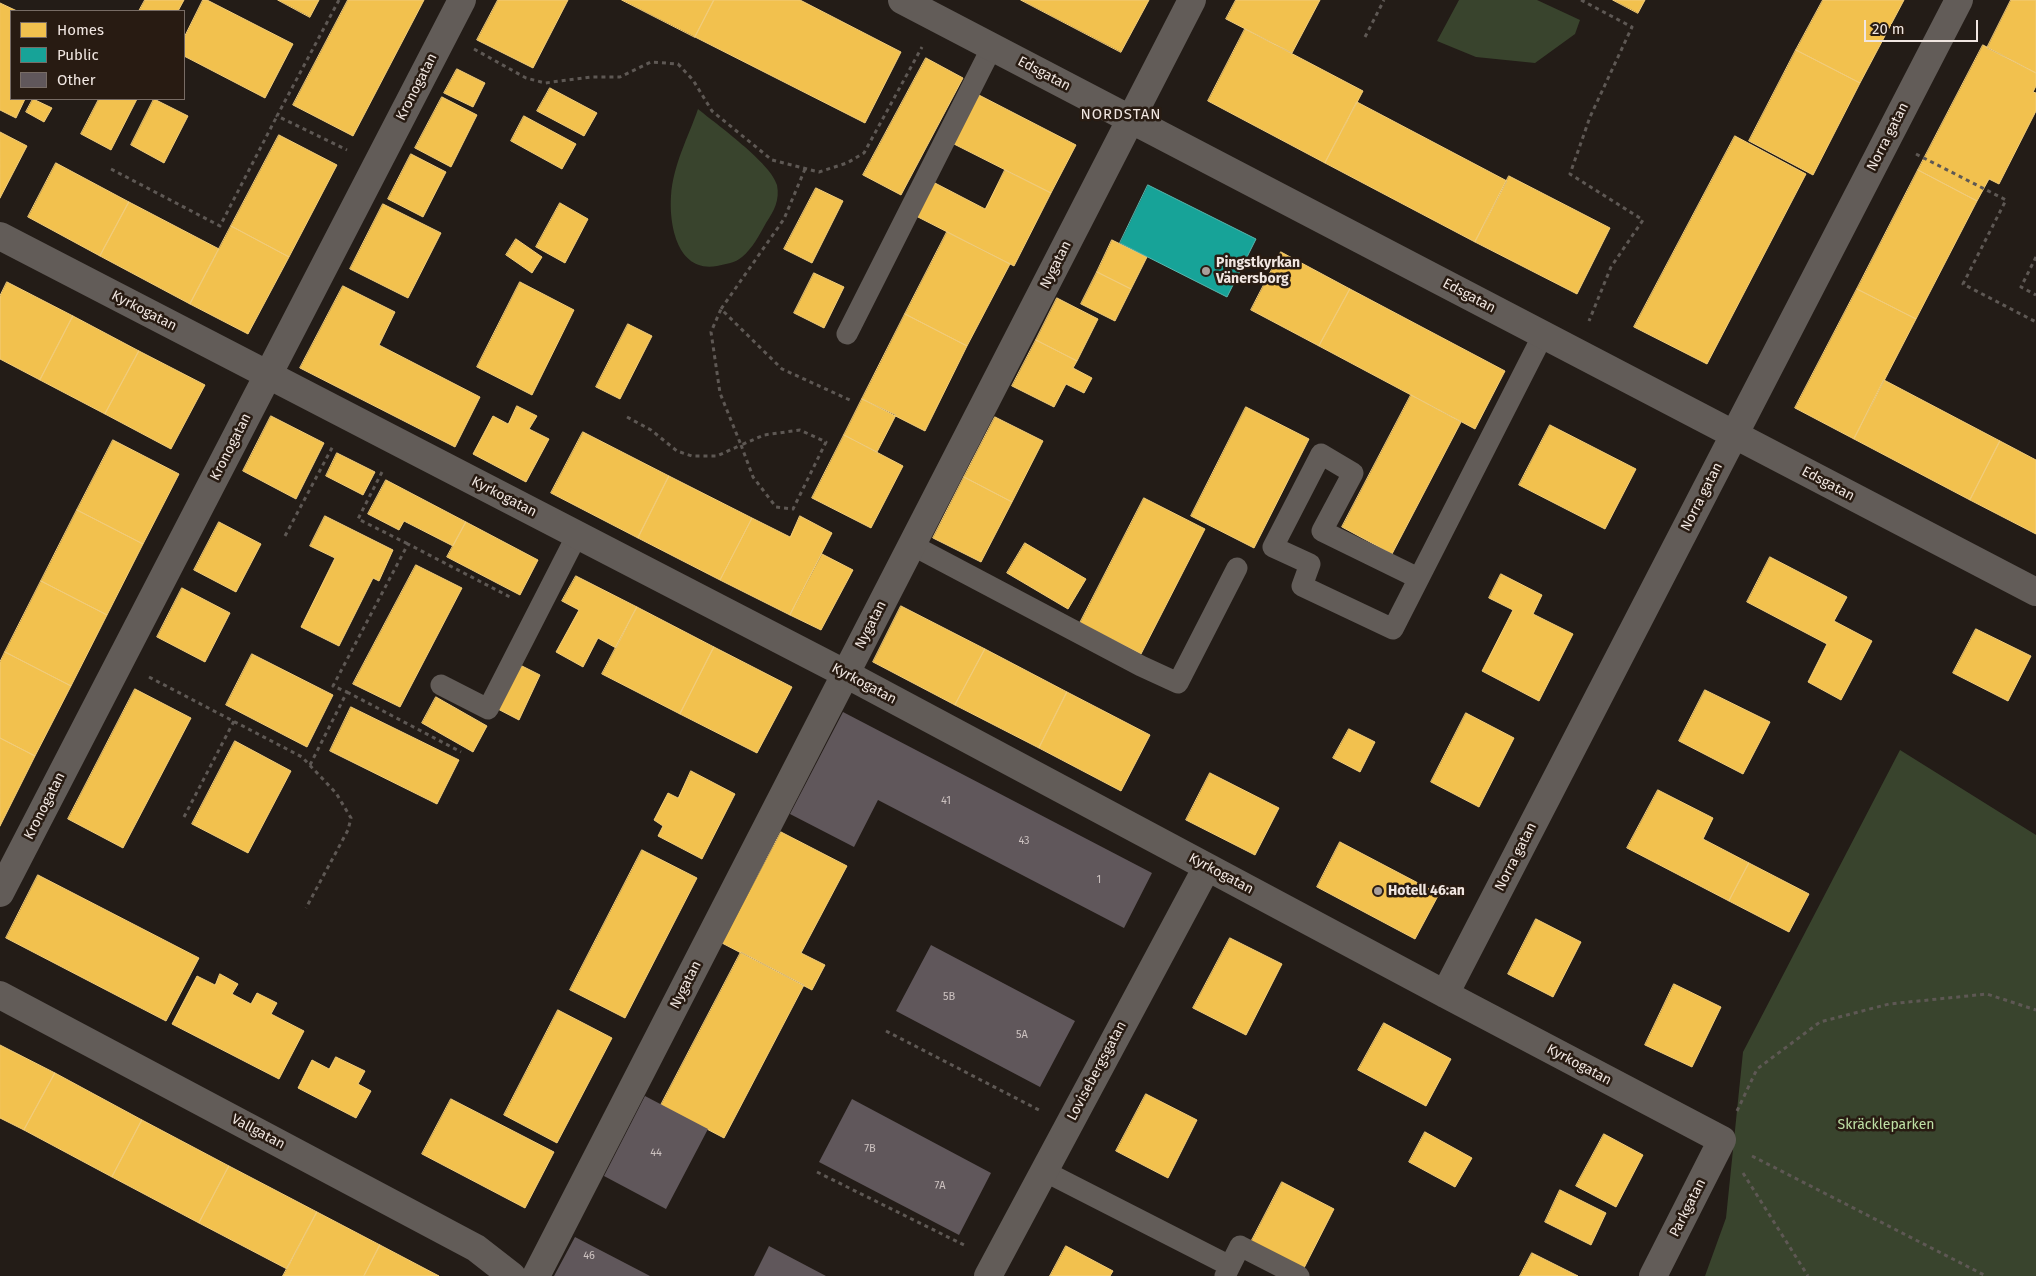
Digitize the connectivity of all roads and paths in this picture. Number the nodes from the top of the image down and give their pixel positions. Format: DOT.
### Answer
graph roads {
  1 [pos="339,0"];
  2 [pos="462,0"];
  3 [pos="902,0"];
  4 [pos="1192,0"];
  5 [pos="1384,0"];
  6 [pos="1581,0"];
  7 [pos="1958,0"];
  8 [pos="937,18"];
  9 [pos="448,29"];
  10 [pos="1364,37"];
  11 [pos="992,47"];
  12 [pos="277,116"];
  13 [pos="1131,120"];
  14 [pos="1887,138"];
  15 [pos="377,164"];
  16 [pos="112,169"];
  17 [pos="805,169"];
  18 [pos="0,236"];
  19 [pos="2036,257"];
  20 [pos="2036,295"];
  21 [pos="721,309"];
  22 [pos="2036,322"];
  23 [pos="847,334"];
  24 [pos="1542,335"];
  25 [pos="1576,352"];
  26 [pos="268,375"];
  27 [pos="852,402"];
  28 [pos="348,417"];
  29 [pos="627,417"];
  30 [pos="1734,435"];
  31 [pos="397,442"];
  32 [pos="741,445"];
  33 [pos="577,535"];
  34 [pos="285,536"];
  35 [pos="408,544"];
  36 [pos="912,545"];
  37 [pos="1237,568"];
  38 [pos="1418,578"];
  39 [pos="2036,592"];
  40 [pos="538,611"];
  41 [pos="120,662"];
  42 [pos="846,674"];
  43 [pos="442,685"];
  44 [pos="347,692"];
  45 [pos="234,721"];
  46 [pos="461,752"];
  47 [pos="310,765"];
  48 [pos="184,817"];
  49 [pos="1207,867"];
  50 [pos="0,893"];
  51 [pos="306,908"];
  52 [pos="1445,994"];
  53 [pos="0,995"];
  54 [pos="2036,1010"];
  55 [pos="886,1032"];
  56 [pos="1068,1125"];
  57 [pos="1722,1140"];
  58 [pos="1044,1171"];
  59 [pos="817,1172"];
  60 [pos="992,1268"];
  61 [pos="1227,1271"];
  62 [pos="512,1276"];
  63 [pos="536,1276"];
  64 [pos="1299,1276"];
  65 [pos="1652,1276"];
  66 [pos="1808,1276"];
  67 [pos="1986,1276"];
  1 -- 12 [label="path"];
  2 -- 9 [label="street, Kronogatan"];
  3 -- 8 [label="street, Edsgatan"];
  4 -- 13 [label="street, Nygatan"];
  5 -- 10 [label="path"];
  6 -- 25 [label="path"];
  7 -- 14 [label="street, Norra gatan"];
  8 -- 11 [label="street, Edsgatan"];
  8 -- 17 [label="path"];
  9 -- 15 [label="street, Kronogatan"];
  9 -- 17 [label="path"];
  11 -- 13 [label="street, Edsgatan"];
  11 -- 23 [label="lane"];
  12 -- 15 [label="path"];
  12 -- 16 [label="path"];
  13 -- 24 [label="street, Edsgatan"];
  13 -- 36 [label="street, Nygatan"];
  14 -- 22 [label="path"];
  14 -- 30 [label="street, Norra gatan"];
  15 -- 26 [label="street, Kronogatan"];
  17 -- 21 [label="path"];
  18 -- 26 [label="street, Kyrkogatan"];
  19 -- 20 [label="path"];
  21 -- 27 [label="path"];
  21 -- 32 [label="path"];
  24 -- 25 [label="street, Edsgatan"];
  24 -- 38 [label="lane"];
  25 -- 30 [label="street, Edsgatan"];
  26 -- 28 [label="street, Kyrkogatan"];
  26 -- 41 [label="street, Kronogatan"];
  28 -- 31 [label="street, Kyrkogatan"];
  28 -- 34 [label="path"];
  29 -- 32 [label="path"];
  30 -- 39 [label="street, Edsgatan"];
  30 -- 52 [label="street, Norra gatan"];
  31 -- 33 [label="street, Kyrkogatan"];
  31 -- 35 [label="path"];
  32 -- 32 [label="path"];
  33 -- 40 [label="lane"];
  33 -- 42 [label="street, Kyrkogatan"];
  35 -- 40 [label="path"];
  35 -- 44 [label="path"];
  36 -- 37 [label="lane"];
  36 -- 42 [label="street, Nygatan"];
  38 -- 38 [label="lane"];
  40 -- 43 [label="lane"];
  41 -- 45 [label="path"];
  41 -- 50 [label="street, Kronogatan"];
  42 -- 49 [label="street, Kyrkogatan"];
  42 -- 63 [label="street, Nygatan"];
  44 -- 46 [label="path"];
  44 -- 47 [label="path"];
  45 -- 47 [label="path"];
  45 -- 48 [label="path"];
  47 -- 51 [label="path"];
  49 -- 52 [label="street, Kyrkogatan"];
  49 -- 56 [label="street, Lovisebergsgatan"];
  52 -- 57 [label="street, Kyrkogatan"];
  53 -- 62 [label="street, Vallgatan"];
  54 -- 57 [label="path"];
  55 -- 56 [label="path"];
  56 -- 58 [label="street, Lovisebergsgatan"];
  57 -- 65 [label="street, Parkgatan"];
  57 -- 66 [label="path"];
  57 -- 67 [label="path"];
  58 -- 60 [label="street, Lovisebergsgatan"];
  58 -- 61 [label="lane"];
  59 -- 60 [label="path"];
  61 -- 64 [label="lane"];
}
